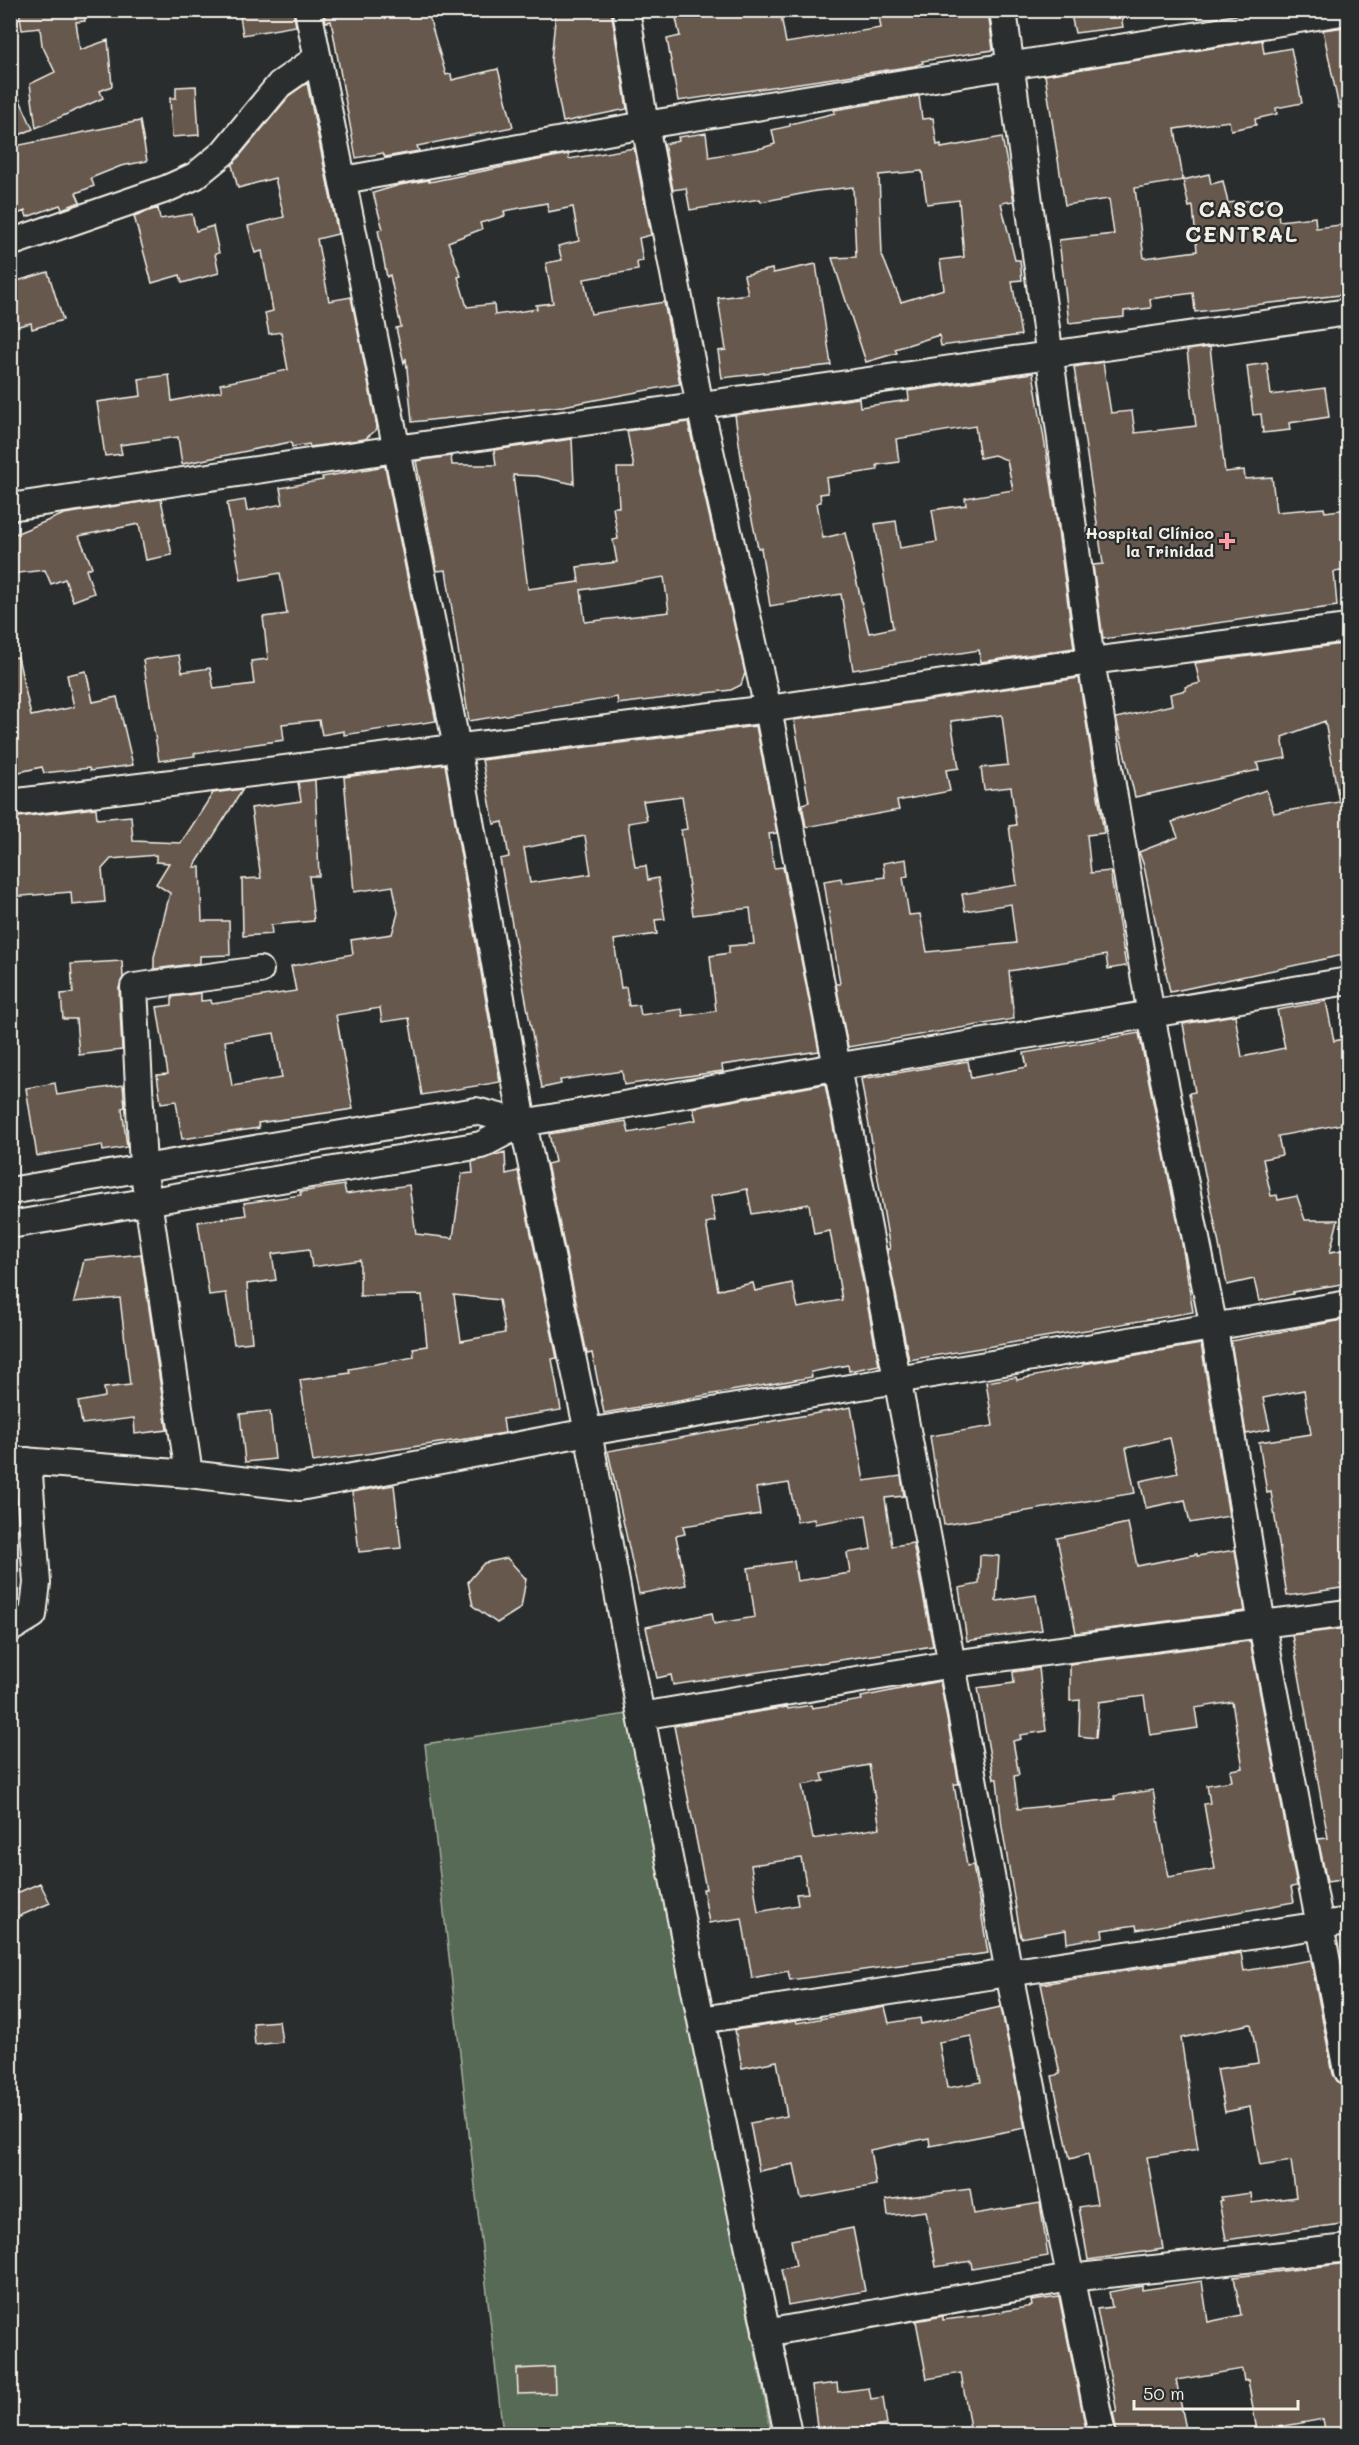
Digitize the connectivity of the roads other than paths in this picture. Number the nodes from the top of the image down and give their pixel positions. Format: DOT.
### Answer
graph roads {
  1 [pos="308,10"];
  2 [pos="626,10"];
  3 [pos="1003,10"];
  4 [pos="1348,11"];
  5 [pos="316,59"];
  6 [pos="1010,66"];
  7 [pos="645,124"];
  8 [pos="344,180"];
  9 [pos="10,243"];
  10 [pos="1348,312"];
  11 [pos="1050,354"];
  12 [pos="700,406"];
  13 [pos="396,449"];
  14 [pos="10,507"];
  15 [pos="1348,628"];
  16 [pos="1091,661"];
  17 [pos="768,710"];
  18 [pos="457,747"];
  19 [pos="10,803"];
  20 [pos="260,970"];
  21 [pos="1348,981"];
  22 [pos="1151,1015"];
  23 [pos="836,1067"];
  24 [pos="523,1123"];
  25 [pos="143,1167"];
  26 [pos="10,1191"];
  27 [pos="149,1201"];
  28 [pos="10,1225"];
  29 [pos="1348,1304"];
  30 [pos="1214,1328"];
  31 [pos="897,1381"];
  32 [pos="588,1432"];
  33 [pos="19,1461"];
  34 [pos="189,1474"];
  35 [pos="1348,1613"];
  36 [pos="1262,1625"];
  37 [pos="10,1629"];
  38 [pos="952,1664"];
  39 [pos="641,1716"];
  40 [pos="1348,1922"];
  41 [pos="1322,1925"];
  42 [pos="1009,1973"];
  43 [pos="701,2020"];
  44 [pos="1348,2071"];
  45 [pos="1348,2248"];
  46 [pos="1070,2278"];
  47 [pos="766,2333"];
  48 [pos="788,2434"];
  49 [pos="1102,2434"];
  1 -- 5 [label="street"];
  2 -- 7 [label="street"];
  3 -- 6 [label="street"];
  4 -- 6 [label="street"];
  5 -- 8 [label="street"];
  5 -- 9 [label="street"];
  6 -- 7 [label="street"];
  6 -- 11 [label="street"];
  7 -- 8 [label="street"];
  7 -- 12 [label="street"];
  8 -- 13 [label="street"];
  10 -- 11 [label="street"];
  11 -- 12 [label="street"];
  11 -- 16 [label="street"];
  12 -- 13 [label="street"];
  12 -- 17 [label="street"];
  13 -- 14 [label="street"];
  13 -- 18 [label="street"];
  15 -- 16 [label="street"];
  16 -- 17 [label="street"];
  16 -- 22 [label="street"];
  17 -- 18 [label="street"];
  17 -- 23 [label="street"];
  18 -- 19 [label="street"];
  18 -- 24 [label="street"];
  20 -- 25 [label="street"];
  21 -- 22 [label="street"];
  22 -- 23 [label="street"];
  22 -- 30 [label="street"];
  23 -- 24 [label="street"];
  23 -- 31 [label="street"];
  24 -- 25 [label="street"];
  24 -- 27 [label="street"];
  24 -- 32 [label="street"];
  25 -- 26 [label="street"];
  25 -- 27 [label="street"];
  27 -- 28 [label="street"];
  27 -- 34 [label="street"];
  29 -- 30 [label="street"];
  30 -- 31 [label="street"];
  30 -- 36 [label="street"];
  31 -- 32 [label="street"];
  31 -- 38 [label="street"];
  32 -- 34 [label="street"];
  32 -- 39 [label="street"];
  33 -- 34 [label="street"];
  33 -- 37 [label="street"];
  35 -- 36 [label="street"];
  36 -- 38 [label="street"];
  36 -- 41 [label="street"];
  38 -- 39 [label="street"];
  38 -- 42 [label="street"];
  39 -- 43 [label="street"];
  40 -- 41 [label="street"];
  41 -- 42 [label="street"];
  41 -- 44 [label="street"];
  42 -- 43 [label="street"];
  42 -- 46 [label="street"];
  43 -- 47 [label="street"];
  45 -- 46 [label="street"];
  46 -- 47 [label="street"];
  46 -- 49 [label="street"];
  47 -- 48 [label="street"];
}
